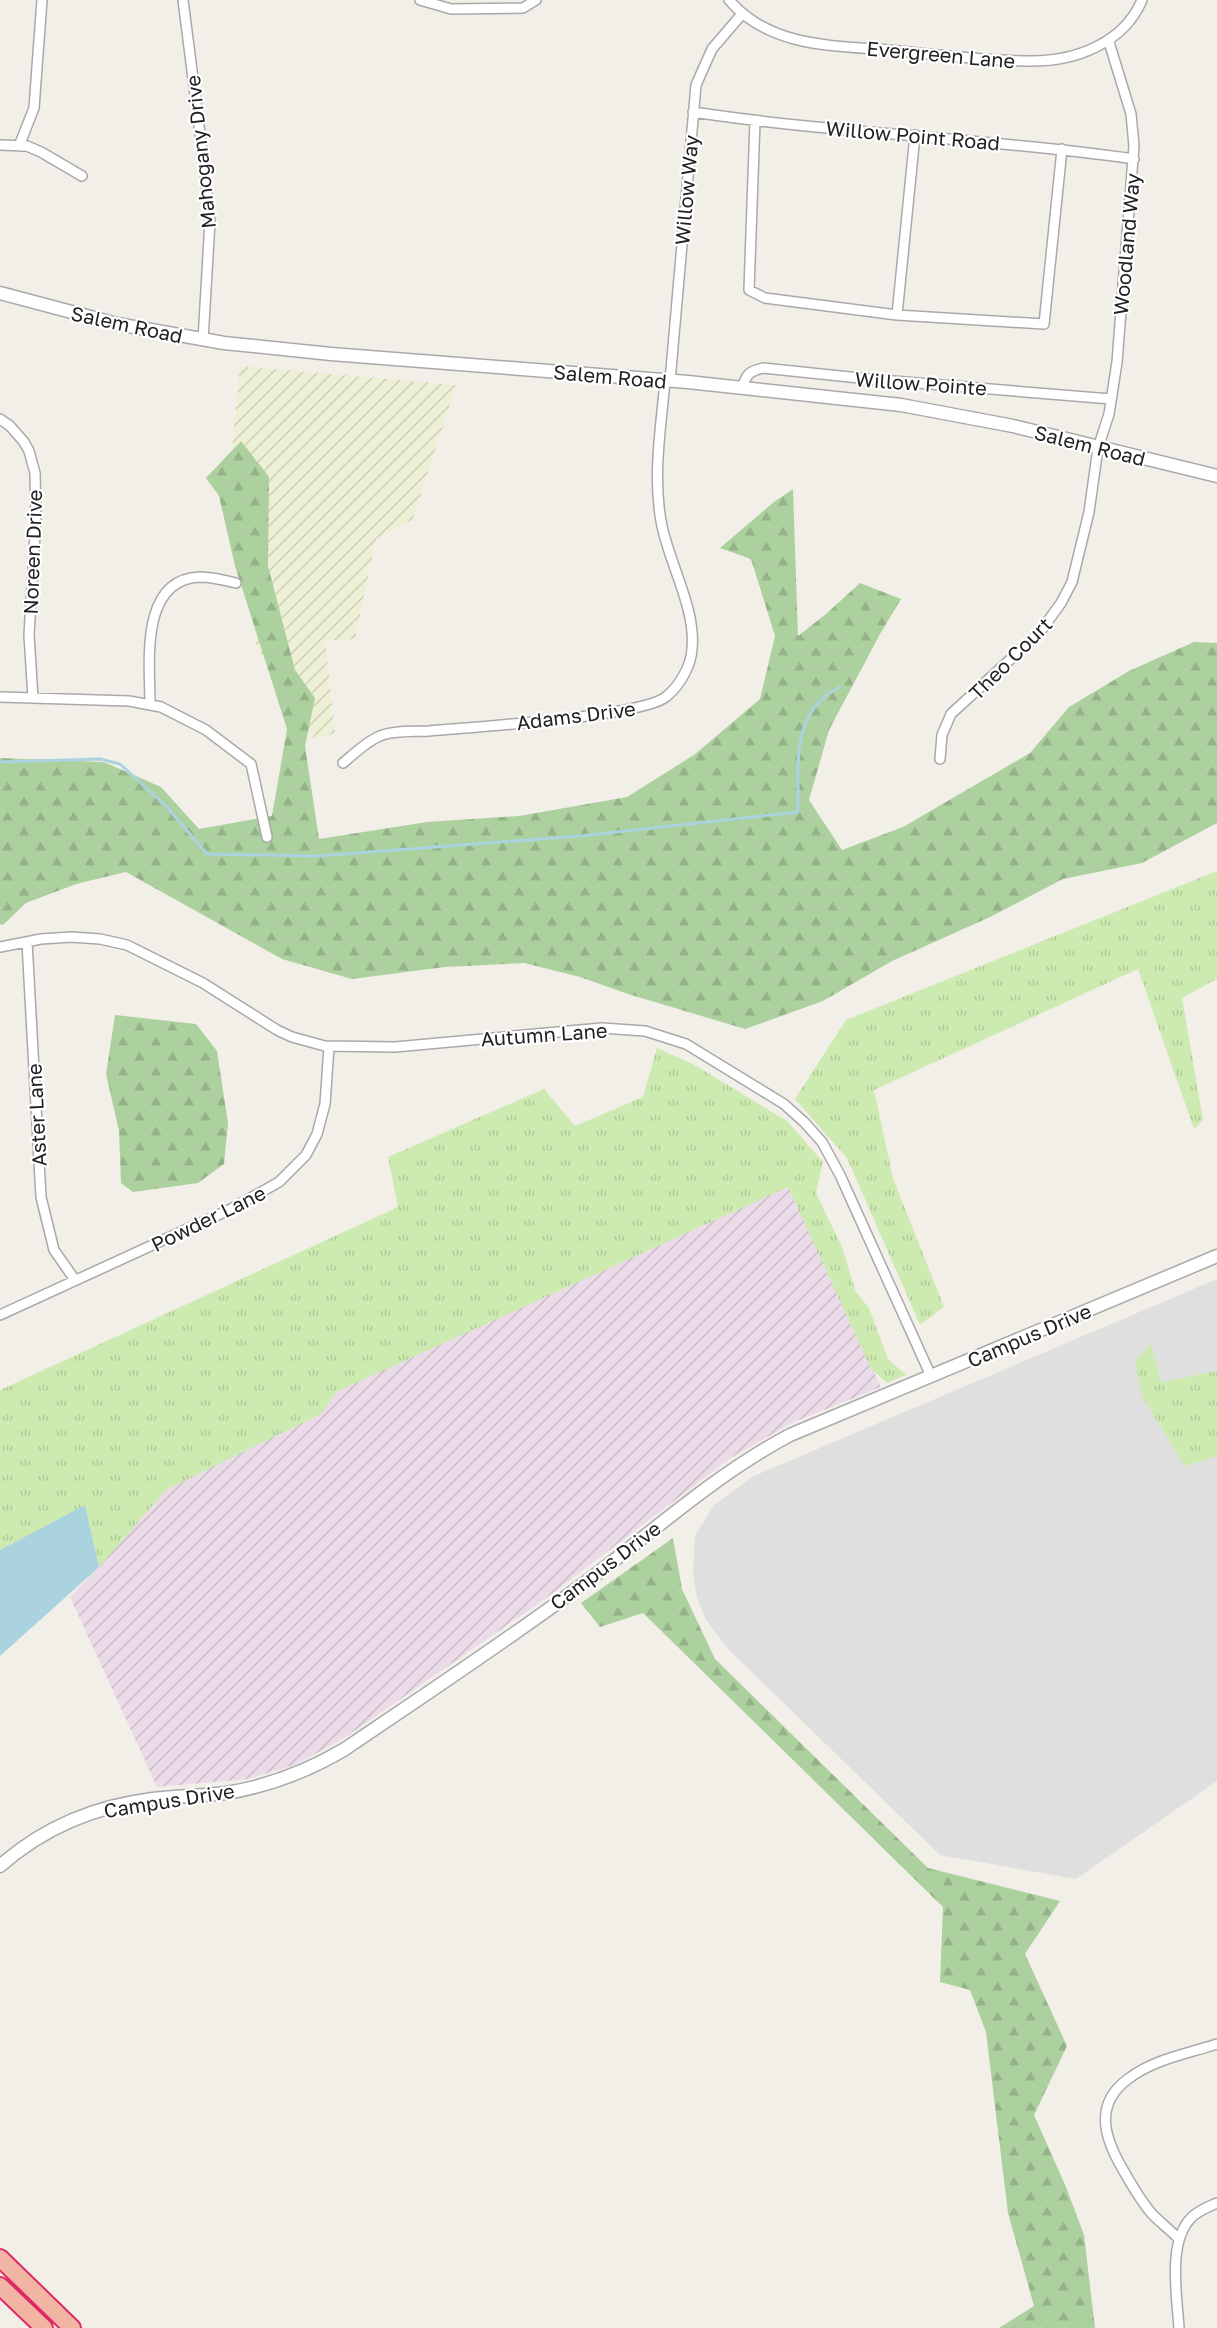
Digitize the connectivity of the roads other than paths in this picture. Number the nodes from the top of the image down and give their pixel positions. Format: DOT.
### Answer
graph roads {
  1 [pos="42,0"];
  2 [pos="183,0"];
  3 [pos="420,0"];
  4 [pos="536,0"];
  5 [pos="729,0"];
  6 [pos="1142,0"];
  7 [pos="742,14"];
  8 [pos="1108,42"];
  9 [pos="693,112"];
  10 [pos="755,121"];
  11 [pos="915,135"];
  12 [pos="0,145"];
  13 [pos="19,146"];
  14 [pos="1062,149"];
  15 [pos="1134,159"];
  16 [pos="82,176"];
  17 [pos="0,293"];
  18 [pos="897,315"];
  19 [pos="203,340"];
  20 [pos="668,381"];
  21 [pos="742,388"];
  22 [pos="1111,399"];
  23 [pos="0,419"];
  24 [pos="1098,448"];
  25 [pos="1217,476"];
  26 [pos="236,583"];
  27 [pos="0,697"];
  28 [pos="33,698"];
  29 [pos="150,704"];
  30 [pos="940,759"];
  31 [pos="343,763"];
  32 [pos="267,837"];
  33 [pos="27,942"];
  34 [pos="0,947"];
  35 [pos="329,1047"];
  36 [pos="1217,1256"];
  37 [pos="75,1280"];
  38 [pos="0,1315"];
  39 [pos="932,1376"];
  40 [pos="0,1866"];
  41 [pos="1217,2044"];
  42 [pos="1217,2203"];
  43 [pos="1179,2239"];
  44 [pos="0,2258"];
  45 [pos="0,2286"];
  46 [pos="44,2328"];
  47 [pos="72,2328"];
  48 [pos="1179,2328"];
  1 -- 13 [label="street"];
  2 -- 19 [label="street, Mahogany Drive"];
  3 -- 4 [label="street"];
  5 -- 7 [label="street, Evergreen Lane"];
  6 -- 8 [label="street, Evergreen Lane"];
  7 -- 8 [label="street, Evergreen Lane"];
  7 -- 9 [label="street, Willow Way"];
  8 -- 15 [label="street, Woodland Way"];
  9 -- 10 [label="street, Willow Point Road"];
  9 -- 20 [label="street, Willow Way"];
  10 -- 11 [label="street, Willow Point Road"];
  10 -- 18 [label="street"];
  11 -- 14 [label="street, Willow Point Road"];
  11 -- 18 [label="street"];
  12 -- 13 [label="street"];
  13 -- 16 [label="street"];
  14 -- 15 [label="street, Willow Point Road"];
  14 -- 18 [label="street"];
  15 -- 22 [label="street, Woodland Way"];
  17 -- 19 [label="street, Salem Road"];
  19 -- 20 [label="street, Salem Road"];
  20 -- 21 [label="street, Salem Road"];
  20 -- 31 [label="street, Adams Drive"];
  21 -- 22 [label="street, Willow Pointe"];
  21 -- 24 [label="street, Salem Road"];
  22 -- 24 [label="street, Woodland Way"];
  23 -- 28 [label="street, Noreen Drive"];
  24 -- 25 [label="street, Salem Road"];
  24 -- 30 [label="street, Theo Court"];
  26 -- 29 [label="street"];
  27 -- 28 [label="street"];
  28 -- 29 [label="street"];
  29 -- 32 [label="street"];
  33 -- 34 [label="street, Autumn Lane"];
  33 -- 35 [label="street, Autumn Lane"];
  33 -- 37 [label="street, Aster Lane"];
  35 -- 37 [label="street, Powder Lane"];
  35 -- 39 [label="street, Autumn Lane"];
  36 -- 39 [label="street, Campus Drive"];
  37 -- 38 [label="street, Powder Lane"];
  39 -- 40 [label="street, Campus Drive"];
  41 -- 43 [label="street"];
  42 -- 43 [label="street"];
  43 -- 48 [label="street"];
  44 -- 47 [label="highway"];
  45 -- 46 [label="highway"];
}
